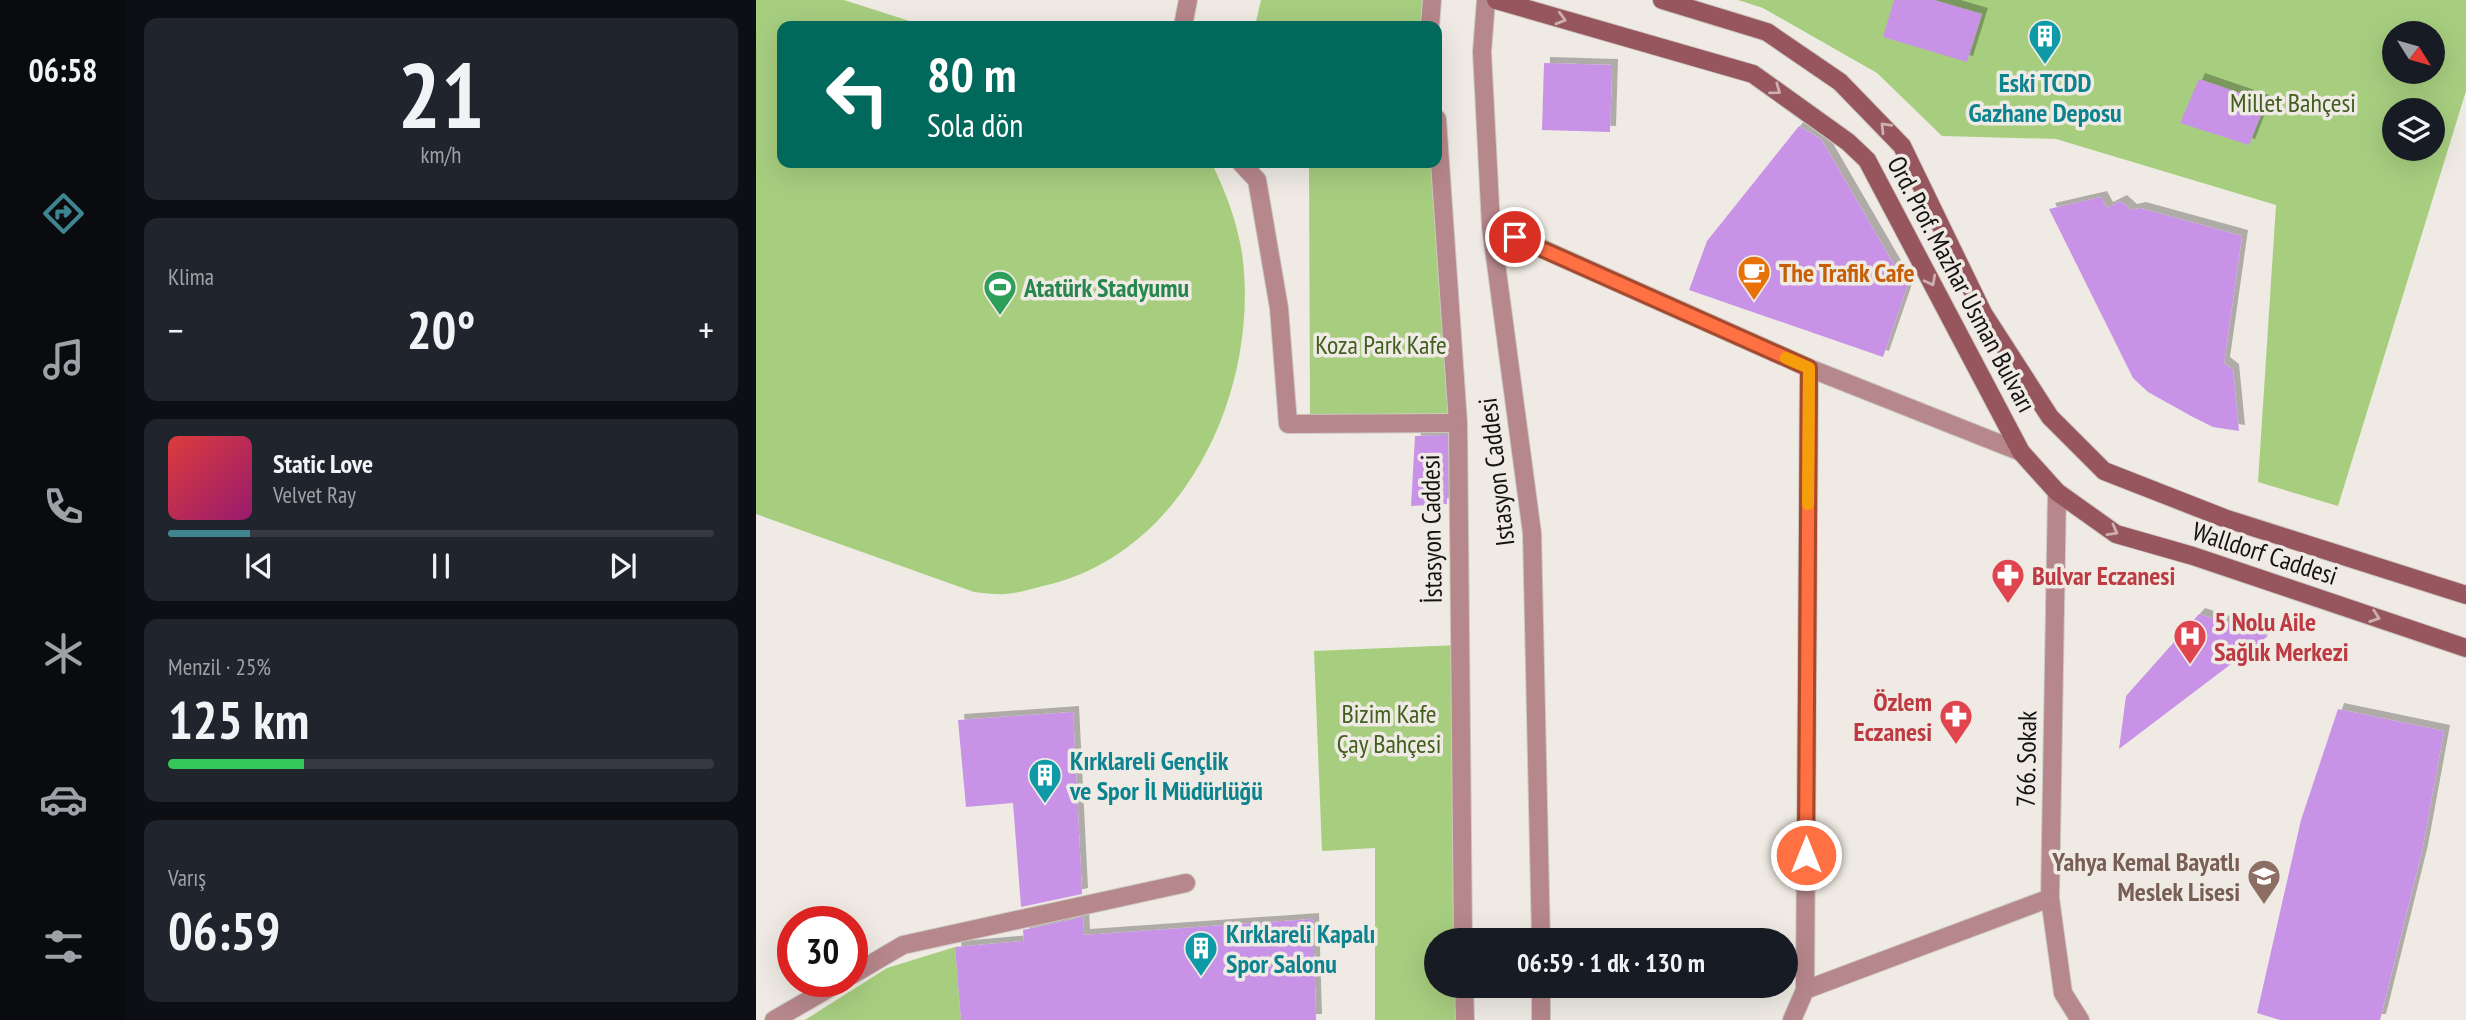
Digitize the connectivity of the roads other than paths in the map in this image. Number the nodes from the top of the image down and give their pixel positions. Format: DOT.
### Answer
graph roads {
  1 [pos="1188,0"];
  2 [pos="1432,0"];
  3 [pos="1486,0"];
  4 [pos="1496,0"];
  5 [pos="1662,0"];
  6 [pos="1184,21"];
  7 [pos="1430,21"];
  8 [pos="1246,168"];
  9 [pos="1440,168"];
  10 [pos="1491,226"];
  11 [pos="1809,368"];
  12 [pos="1458,422"];
  13 [pos="2021,452"];
  14 [pos="2104,471"];
  15 [pos="2057,492"];
  16 [pos="2466,595"];
  17 [pos="2466,648"];
  18 [pos="1186,883"];
  19 [pos="2050,898"];
  20 [pos="1463,928"];
  21 [pos="1541,928"];
  22 [pos="868,966"];
  23 [pos="1805,990"];
  24 [pos="814,997"];
  25 [pos="1464,998"];
  26 [pos="1541,998"];
  27 [pos="774,1020"];
  28 [pos="1465,1020"];
  29 [pos="1541,1020"];
  30 [pos="1792,1020"];
  31 [pos="2080,1020"];
  1 -- 6 [label="street"];
  2 -- 7 [label="street"];
  3 -- 10 [label="street, Istasyon Caddesi"];
  4 -- 13 [label="main road, Ord. Prof. Mazhar Usman Bulvarı, one-way"];
  14 -- 5 [label="main road, Ord. Prof. Mazhar Usman Bulvarı, one-way"];
  8 -- 12 [label="street"];
  9 -- 12 [label="street, İstasyon Caddesi"];
  10 -- 11 [label="street"];
  10 -- 21 [label="street, Istasyon Caddesi"];
  11 -- 13 [label="street"];
  11 -- 23 [label="street"];
  12 -- 20 [label="street, İstasyon Caddesi"];
  13 -- 15 [label="main road, Ord. Prof. Mazhar Usman Bulvarı"];
  14 -- 16 [label="main road, Walldorf Caddesi"];
  15 -- 17 [label="main road, Walldorf Caddesi, one-way"];
  15 -- 19 [label="street, 766. Sokak"];
  18 -- 22 [label="street"];
  19 -- 23 [label="street"];
  19 -- 31 [label="street, 766. Sokak"];
  23 -- 30 [label="street"];
  24 -- 27 [label="street"];
  25 -- 28 [label="street"];
  26 -- 29 [label="street"];
}
